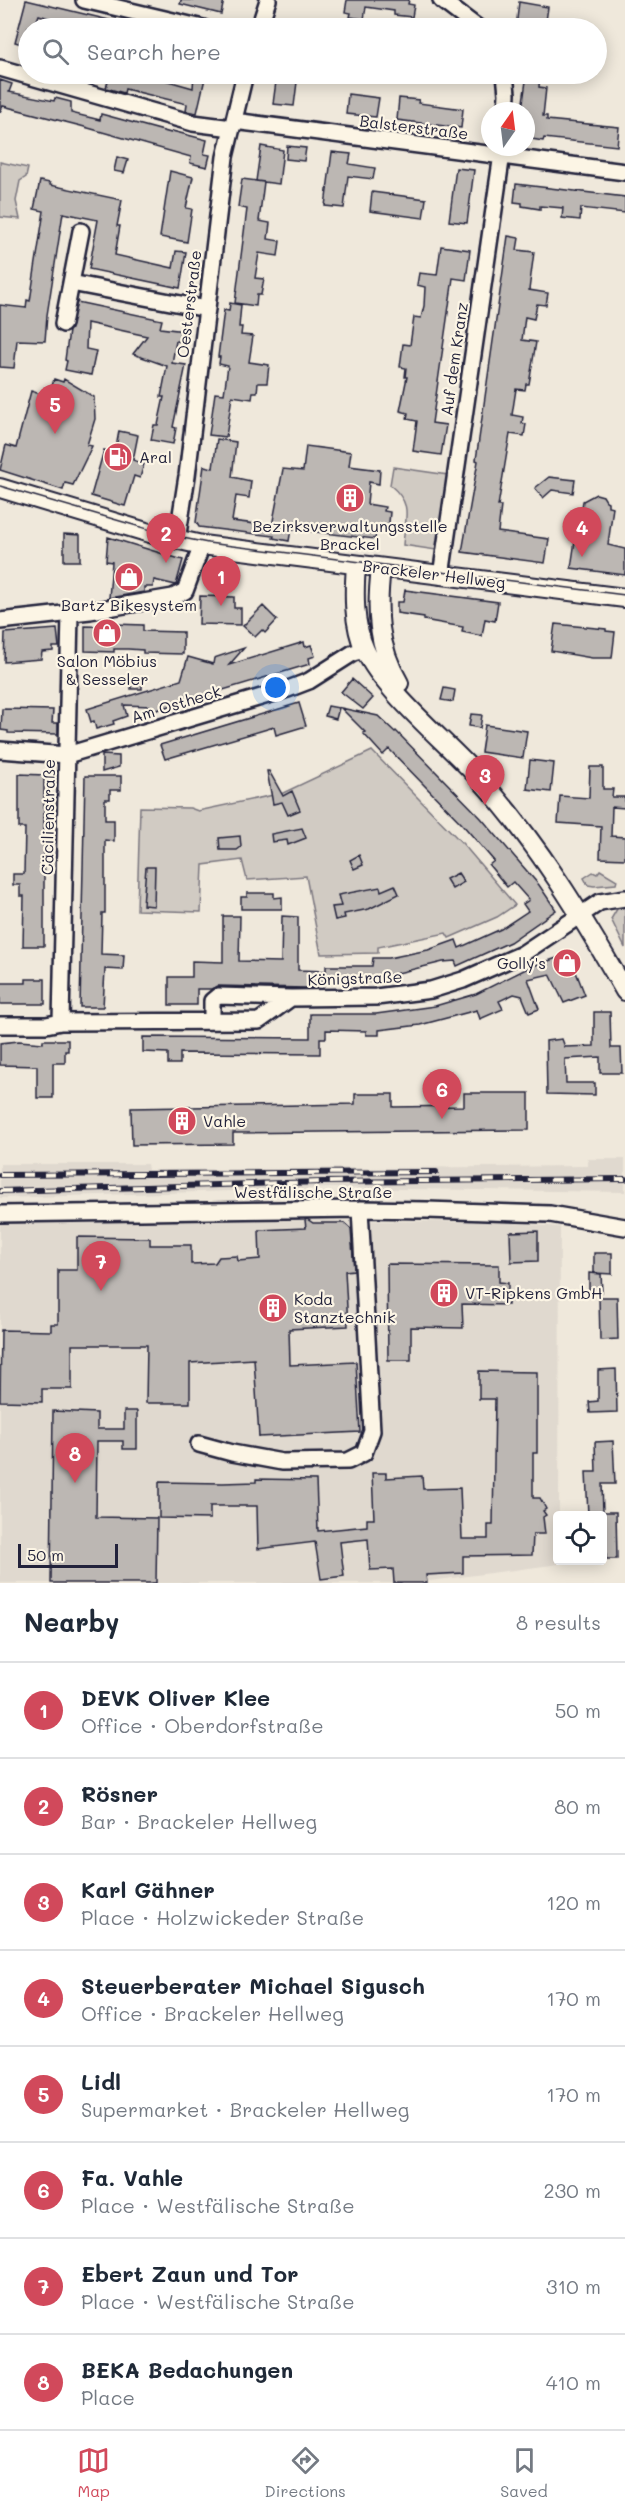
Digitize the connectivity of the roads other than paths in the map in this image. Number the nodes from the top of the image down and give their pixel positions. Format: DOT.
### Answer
graph roads {
  1 [pos="84,0"];
  2 [pos="268,0"];
  3 [pos="441,0"];
  4 [pos="160,18"];
  5 [pos="262,18"];
  6 [pos="465,18"];
  7 [pos="0,68"];
  8 [pos="18,73"];
  9 [pos="56,84"];
  10 [pos="243,84"];
  11 [pos="506,84"];
  12 [pos="507,102"];
  13 [pos="233,124"];
  14 [pos="481,150"];
  15 [pos="502,156"];
  16 [pos="527,156"];
  17 [pos="625,172"];
  18 [pos="81,231"];
  19 [pos="71,283"];
  20 [pos="207,309"];
  21 [pos="63,324"];
  22 [pos="0,488"];
  23 [pos="177,540"];
  24 [pos="202,545"];
  25 [pos="356,565"];
  26 [pos="381,568"];
  27 [pos="441,576"];
  28 [pos="625,598"];
  29 [pos="70,613"];
  30 [pos="0,621"];
  31 [pos="359,651"];
  32 [pos="418,716"];
  33 [pos="0,750"];
  34 [pos="67,755"];
  35 [pos="625,898"];
  36 [pos="582,916"];
  37 [pos="625,991"];
  38 [pos="291,998"];
  39 [pos="212,1021"];
  40 [pos="61,1022"];
  41 [pos="0,1025"];
  42 [pos="360,1209"];
  43 [pos="0,1214"];
  44 [pos="625,1227"];
  45 [pos="199,1444"];
  1 -- 4 [label="street"];
  2 -- 5 [label="street"];
  3 -- 6 [label="street"];
  7 -- 8 [label="street, Balsterstraße"];
  9 -- 13 [label="street, Balsterstraße"];
  10 -- 13 [label="street, Oesterstraße"];
  11 -- 12 [label="street"];
  13 -- 14 [label="street, Balsterstraße"];
  13 -- 20 [label="street, Oesterstraße"];
  15 -- 27 [label="street, Auf dem Kranz"];
  16 -- 17 [label="street, Balsterstraße"];
  18 -- 19 [label="street"];
  19 -- 20 [label="street"];
  19 -- 21 [label="street"];
  20 -- 23 [label="street, Oesterstraße"];
  22 -- 23 [label="main road, Brackeler Hellweg"];
  23 -- 24 [label="main road, Brackeler Hellweg"];
  24 -- 25 [label="main road, Brackeler Hellweg"];
  24 -- 29 [label="street"];
  25 -- 26 [label="main road, Brackeler Hellweg"];
  25 -- 31 [label="main road"];
  26 -- 27 [label="main road, Brackeler Hellweg"];
  26 -- 32 [label="main road"];
  27 -- 28 [label="main road, Brackeler Hellweg"];
  29 -- 30 [label="street"];
  29 -- 34 [label="street, Cäcilienstraße"];
  31 -- 32 [label="main road"];
  31 -- 34 [label="street, Am Ostheck"];
  32 -- 36 [label="main road"];
  33 -- 34 [label="street, Am Ostheck"];
  34 -- 40 [label="street, Cäcilienstraße"];
  35 -- 36 [label="street, Königstraße"];
  36 -- 37 [label="main road"];
  36 -- 38 [label="street, Königstraße"];
  38 -- 39 [label="street, Königstraße"];
  38 -- 39 [label="street, Königstraße"];
  39 -- 40 [label="street, Königstraße"];
  40 -- 41 [label="street, Königstraße"];
  42 -- 43 [label="street, Westfälische Straße"];
  42 -- 44 [label="street, Westfälische Straße"];
  42 -- 45 [label="street"];
}
